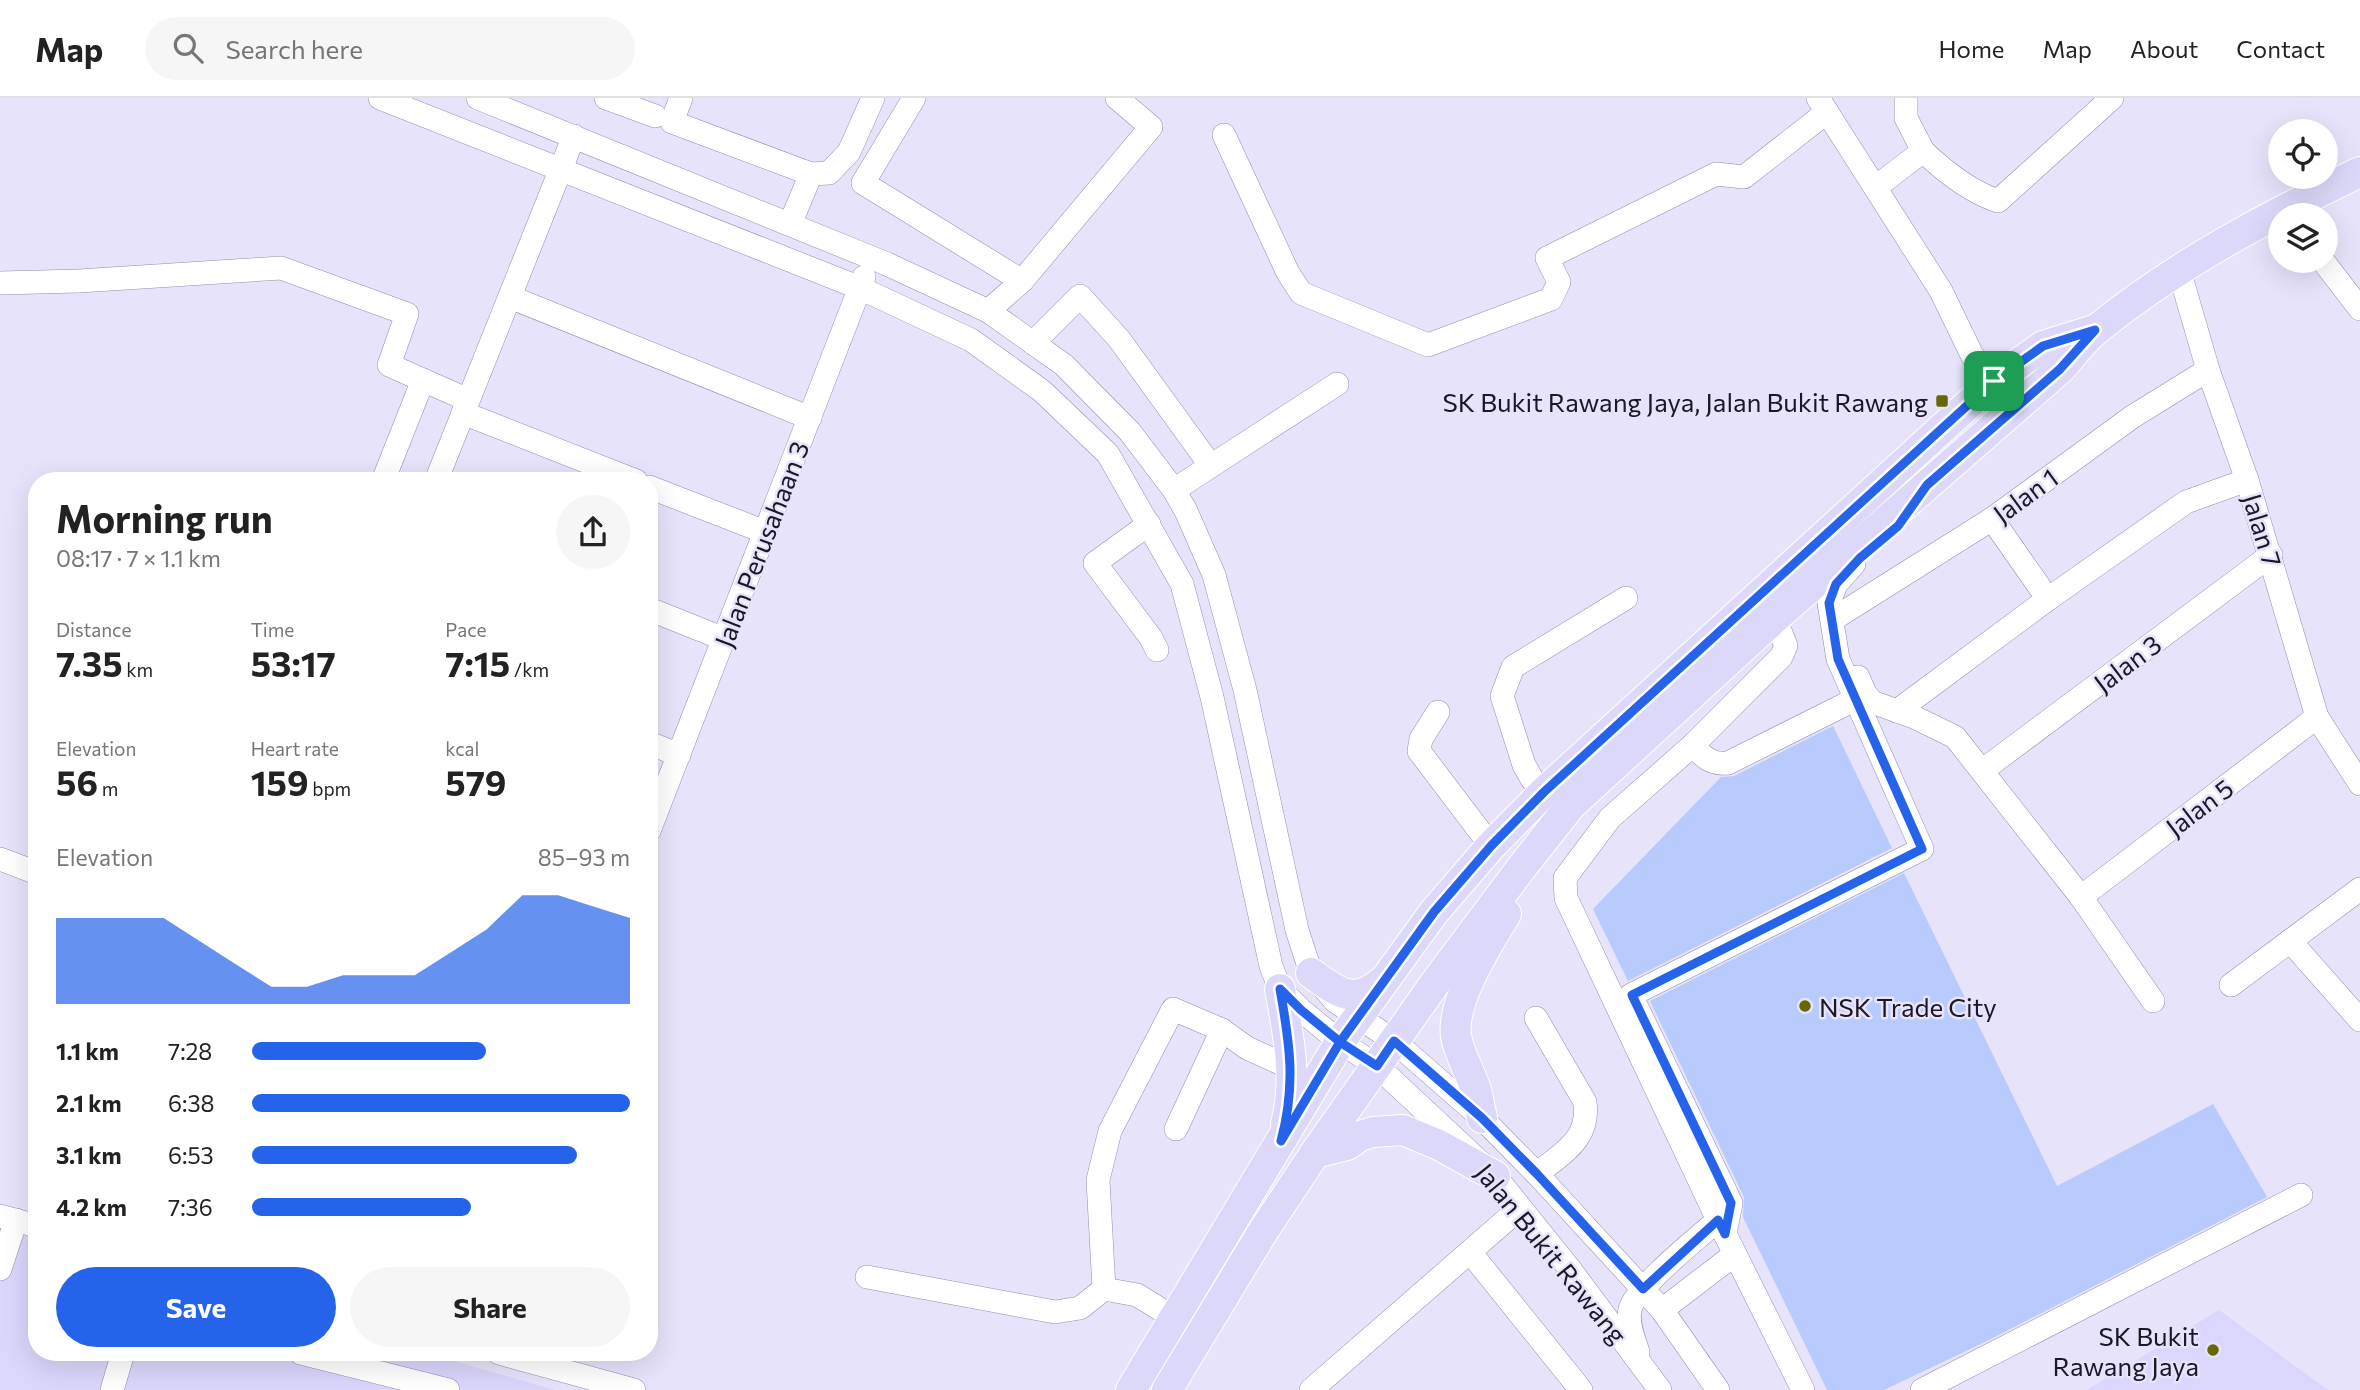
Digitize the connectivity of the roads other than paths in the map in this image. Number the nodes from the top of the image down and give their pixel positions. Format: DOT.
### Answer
graph roads {
  1 [pos="380,98"];
  2 [pos="478,98"];
  3 [pos="606,98"];
  4 [pos="681,98"];
  5 [pos="873,98"];
  6 [pos="914,98"];
  7 [pos="1117,98"];
  8 [pos="1906,98"];
  9 [pos="2112,98"];
  10 [pos="1823,105"];
  11 [pos="663,112"];
  12 [pos="1224,135"];
  13 [pos="575,136"];
  14 [pos="1923,151"];
  15 [pos="561,169"];
  16 [pos="2360,172"];
  17 [pos="811,174"];
  18 [pos="1876,187"];
  19 [pos="2304,203"];
  20 [pos="2268,222"];
  21 [pos="790,224"];
  22 [pos="872,257"];
  23 [pos="2179,270"];
  24 [pos="2332,273"];
  25 [pos="1022,281"];
  26 [pos="0,284"];
  27 [pos="860,288"];
  28 [pos="510,297"];
  29 [pos="2360,309"];
  30 [pos="988,311"];
  31 [pos="2095,330"];
  32 [pos="1033,343"];
  33 [pos="2208,370"];
  34 [pos="423,380"];
  35 [pos="1994,381"];
  36 [pos="1337,384"];
  37 [pos="466,407"];
  38 [pos="810,418"];
  39 [pos="1211,466"];
  40 [pos="387,472"];
  41 [pos="440,472"];
  42 [pos="615,472"];
  43 [pos="2247,480"];
  44 [pos="1927,485"];
  45 [pos="1174,489"];
  46 [pos="658,490"];
  47 [pos="1992,519"];
  48 [pos="1149,524"];
  49 [pos="765,532"];
  50 [pos="2271,555"];
  51 [pos="1836,584"];
  52 [pos="1626,598"];
  53 [pos="2048,599"];
  54 [pos="658,613"];
  55 [pos="1838,616"];
  56 [pos="1775,618"];
  57 [pos="724,639"];
  58 [pos="1233,645"];
  59 [pos="1157,650"];
  60 [pos="1201,654"];
  61 [pos="1856,699"];
  62 [pos="1897,711"];
  63 [pos="1438,712"];
  64 [pos="2317,716"];
  65 [pos="1693,745"];
  66 [pos="658,747"];
  67 [pos="679,755"];
  68 [pos="1983,770"];
  69 [pos="2360,783"];
  70 [pos="1544,792"];
  71 [pos="1571,805"];
  72 [pos="658,808"];
  73 [pos="1491,846"];
  74 [pos="0,859"];
  75 [pos="28,870"];
  76 [pos="2360,889"];
  77 [pos="2081,897"];
  78 [pos="2290,941"];
  79 [pos="1311,973"];
  80 [pos="1392,973"];
  81 [pos="2231,985"];
  82 [pos="1280,989"];
  83 [pos="2153,1001"];
  84 [pos="1360,1016"];
  85 [pos="1536,1018"];
  86 [pos="2360,1020"];
  87 [pos="1222,1030"];
  88 [pos="1394,1041"];
  89 [pos="1340,1042"];
  90 [pos="1377,1066"];
  91 [pos="1291,1069"];
  92 [pos="1482,1118"];
  93 [pos="1176,1129"];
  94 [pos="1281,1141"];
  95 [pos="1315,1153"];
  96 [pos="1537,1174"];
  97 [pos="1495,1177"];
  98 [pos="2301,1195"];
  99 [pos="1520,1208"];
  100 [pos="17,1221"];
  101 [pos="1726,1236"];
  102 [pos="1470,1251"];
  103 [pos="0,1269"];
  104 [pos="867,1277"];
  105 [pos="1104,1289"];
  106 [pos="1643,1289"];
  107 [pos="1662,1310"];
  108 [pos="1173,1317"];
  109 [pos="121,1361"];
  110 [pos="333,1361"];
  111 [pos="528,1361"];
  112 [pos="1642,1365"];
  113 [pos="112,1390"];
  114 [pos="448,1390"];
  115 [pos="634,1390"];
  116 [pos="1131,1390"];
  117 [pos="1167,1390"];
  118 [pos="1311,1390"];
  119 [pos="1581,1390"];
  120 [pos="1660,1390"];
  121 [pos="1718,1390"];
  122 [pos="1803,1390"];
  123 [pos="1922,1390"];
  1 -- 15 [label="street"];
  2 -- 13 [label="street"];
  3 -- 11 [label="street"];
  4 -- 11 [label="street"];
  5 -- 17 [label="street"];
  6 -- 25 [label="street"];
  7 -- 25 [label="street"];
  8 -- 14 [label="street"];
  9 -- 14 [label="street"];
  10 -- 12 [label="street"];
  10 -- 18 [label="street"];
  11 -- 17 [label="street"];
  13 -- 15 [label="street"];
  13 -- 21 [label="street"];
  14 -- 18 [label="street"];
  15 -- 27 [label="street"];
  15 -- 28 [label="street"];
  16 -- 19 [label="main road"];
  17 -- 21 [label="street"];
  18 -- 35 [label="street"];
  20 -- 23 [label="main road"];
  21 -- 22 [label="street"];
  22 -- 27 [label="street, Jalan Perusahaan 3"];
  22 -- 30 [label="street"];
  23 -- 31 [label="main road"];
  23 -- 33 [label="street, Jalan 7"];
  24 -- 29 [label="street"];
  25 -- 30 [label="street"];
  26 -- 34 [label="street"];
  27 -- 38 [label="street, Jalan Perusahaan 3"];
  27 -- 48 [label="street"];
  28 -- 37 [label="street"];
  28 -- 38 [label="street"];
  30 -- 32 [label="street"];
  31 -- 35 [label="main road"];
  31 -- 44 [label="main road"];
  32 -- 39 [label="street"];
  32 -- 45 [label="street"];
  33 -- 43 [label="street, Jalan 7"];
  33 -- 47 [label="street, Jalan 1"];
  34 -- 37 [label="street"];
  34 -- 40 [label="street"];
  35 -- 70 [label="main road"];
  36 -- 39 [label="street"];
  37 -- 41 [label="street"];
  37 -- 42 [label="street"];
  38 -- 49 [label="street, Jalan Perusahaan 3"];
  39 -- 45 [label="street"];
  43 -- 50 [label="street, Jalan 7"];
  43 -- 53 [label="street"];
  44 -- 51 [label="street"];
  44 -- 56 [label="main road"];
  45 -- 58 [label="street"];
  46 -- 49 [label="street"];
  47 -- 53 [label="street"];
  47 -- 55 [label="street, Jalan 1"];
  48 -- 59 [label="street"];
  48 -- 60 [label="street"];
  49 -- 57 [label="street, Jalan Perusahaan 3"];
  50 -- 64 [label="street, Jalan 7"];
  50 -- 68 [label="street, Jalan 3"];
  51 -- 55 [label="street"];
  51 -- 61 [label="street"];
  52 -- 70 [label="street"];
  53 -- 62 [label="street"];
  54 -- 57 [label="street"];
  55 -- 62 [label="street"];
  56 -- 65 [label="street"];
  56 -- 71 [label="main road"];
  57 -- 67 [label="street, Jalan Perusahaan 3"];
  58 -- 60 [label="street"];
  58 -- 79 [label="street"];
  60 -- 82 [label="street"];
  61 -- 65 [label="street"];
  61 -- 101 [label="street"];
  62 -- 68 [label="street"];
  63 -- 73 [label="street"];
  64 -- 69 [label="street, Jalan 7"];
  64 -- 77 [label="street, Jalan 5"];
  65 -- 101 [label="street"];
  66 -- 67 [label="street"];
  67 -- 72 [label="street, Jalan Perusahaan 3"];
  68 -- 77 [label="street"];
  70 -- 73 [label="main road"];
  71 -- 88 [label="main road"];
  71 -- 92 [label="main road"];
  73 -- 80 [label="main road"];
  74 -- 75 [label="street"];
  76 -- 78 [label="street"];
  77 -- 83 [label="street"];
  78 -- 81 [label="street"];
  78 -- 86 [label="street"];
  79 -- 80 [label="main road"];
  79 -- 84 [label="street, Jalan Bukit Rawang"];
  80 -- 84 [label="main road"];
  82 -- 89 [label="street, Jalan Bukit Rawang"];
  82 -- 91 [label="main road"];
  84 -- 88 [label="street, Jalan Bukit Rawang"];
  84 -- 89 [label="main road"];
  85 -- 96 [label="street"];
  87 -- 91 [label="street"];
  87 -- 93 [label="street"];
  87 -- 105 [label="street"];
  88 -- 90 [label="main road"];
  88 -- 92 [label="street, Jalan Bukit Rawang"];
  89 -- 90 [label="street, Jalan Bukit Rawang"];
  89 -- 94 [label="main road"];
  90 -- 95 [label="main road"];
  90 -- 97 [label="street, Jalan Bukit Rawang"];
  91 -- 94 [label="main road"];
  92 -- 96 [label="street, Jalan Bukit Rawang"];
  94 -- 108 [label="main road"];
  95 -- 97 [label="main road"];
  95 -- 117 [label="main road"];
  96 -- 106 [label="street, Jalan Bukit Rawang"];
  97 -- 99 [label="street, Jalan Bukit Rawang"];
  98 -- 123 [label="street"];
  99 -- 102 [label="street"];
  99 -- 112 [label="street, Jalan Bukit Rawang"];
  100 -- 103 [label="street"];
  101 -- 106 [label="street"];
  101 -- 107 [label="street"];
  101 -- 122 [label="street"];
  102 -- 118 [label="street"];
  102 -- 119 [label="street"];
  104 -- 105 [label="street"];
  105 -- 108 [label="street"];
  106 -- 107 [label="street, Jalan Bukit Rawang"];
  106 -- 112 [label="street"];
  107 -- 121 [label="street, Jalan Bukit Rawang"];
  108 -- 116 [label="main road"];
  109 -- 113 [label="street"];
  110 -- 114 [label="street"];
  111 -- 115 [label="street"];
  112 -- 120 [label="street, Jalan Bukit Rawang"];
}
